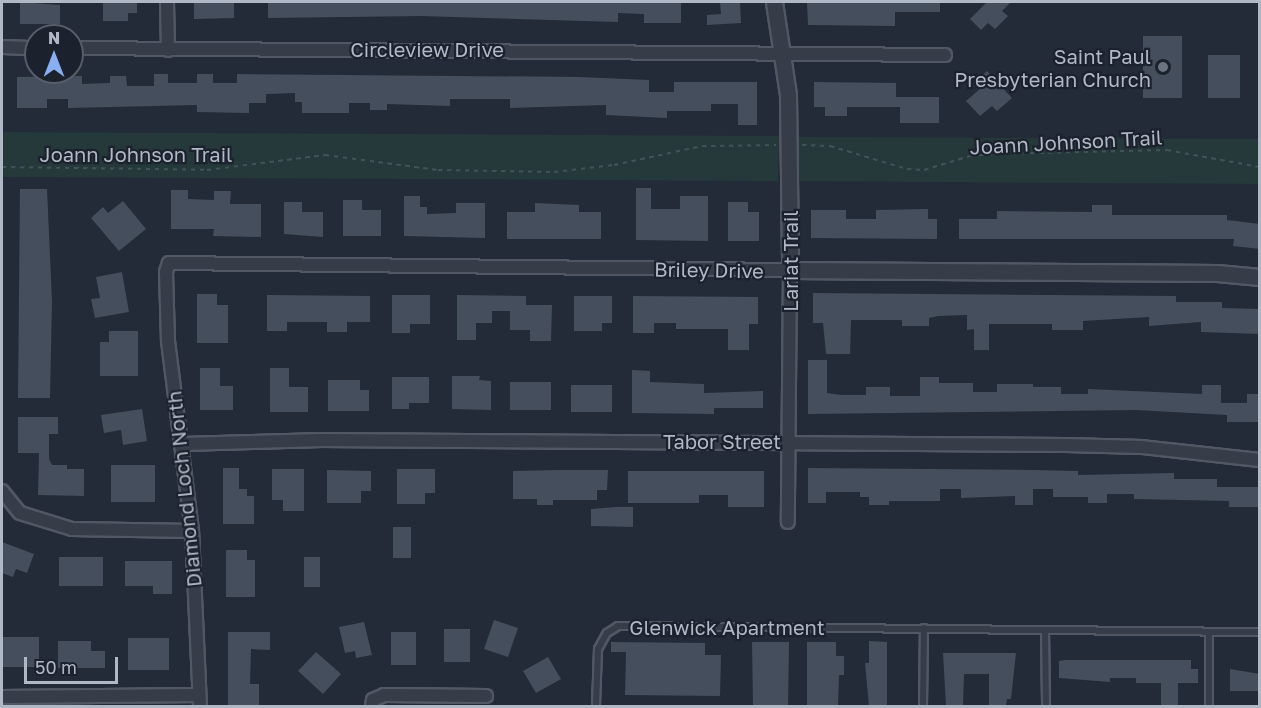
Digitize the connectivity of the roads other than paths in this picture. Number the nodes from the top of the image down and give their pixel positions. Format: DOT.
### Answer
graph roads {
  1 [pos="167,2"];
  2 [pos="774,2"];
  3 [pos="2,47"];
  4 [pos="24,48"];
  5 [pos="84,48"];
  6 [pos="168,50"];
  7 [pos="782,54"];
  8 [pos="945,55"];
  9 [pos="790,270"];
  10 [pos="166,272"];
  11 [pos="1260,277"];
  12 [pos="789,442"];
  13 [pos="183,444"];
  14 [pos="1260,460"];
  15 [pos="2,491"];
  16 [pos="788,522"];
  17 [pos="192,531"];
  18 [pos="924,628"];
  19 [pos="1045,631"];
  20 [pos="1260,632"];
  21 [pos="1209,633"];
  22 [pos="486,696"];
  23 [pos="2,697"];
  24 [pos="200,701"];
  25 [pos="373,703"];
  26 [pos="596,706"];
  27 [pos="923,706"];
  28 [pos="1046,706"];
  29 [pos="1209,706"];
  1 -- 6 [label="street"];
  2 -- 7 [label="street, Lariat Trail"];
  3 -- 4 [label="street"];
  5 -- 6 [label="street, Circleview Drive"];
  6 -- 7 [label="street, Circleview Drive"];
  7 -- 8 [label="street, Circleview Drive"];
  7 -- 9 [label="street, Lariat Trail"];
  9 -- 10 [label="street, Briley Drive"];
  9 -- 11 [label="street, Briley Drive"];
  9 -- 12 [label="street, Lariat Trail"];
  10 -- 13 [label="street, Diamond Loch North"];
  12 -- 13 [label="street, Tabor Street"];
  12 -- 14 [label="street, Tabor Street"];
  12 -- 16 [label="street, Lariat Trail"];
  13 -- 17 [label="street, Diamond Loch North"];
  15 -- 17 [label="street"];
  17 -- 24 [label="street, Diamond Loch North"];
  18 -- 19 [label="lane, Glenwick Apartment"];
  18 -- 26 [label="lane, Glenwick Apartment"];
  18 -- 27 [label="lane"];
  19 -- 21 [label="lane, Glenwick Apartment"];
  19 -- 28 [label="lane"];
  20 -- 21 [label="lane, Glenwick Apartment"];
  21 -- 29 [label="lane"];
  22 -- 25 [label="street"];
  23 -- 24 [label="street"];
}
